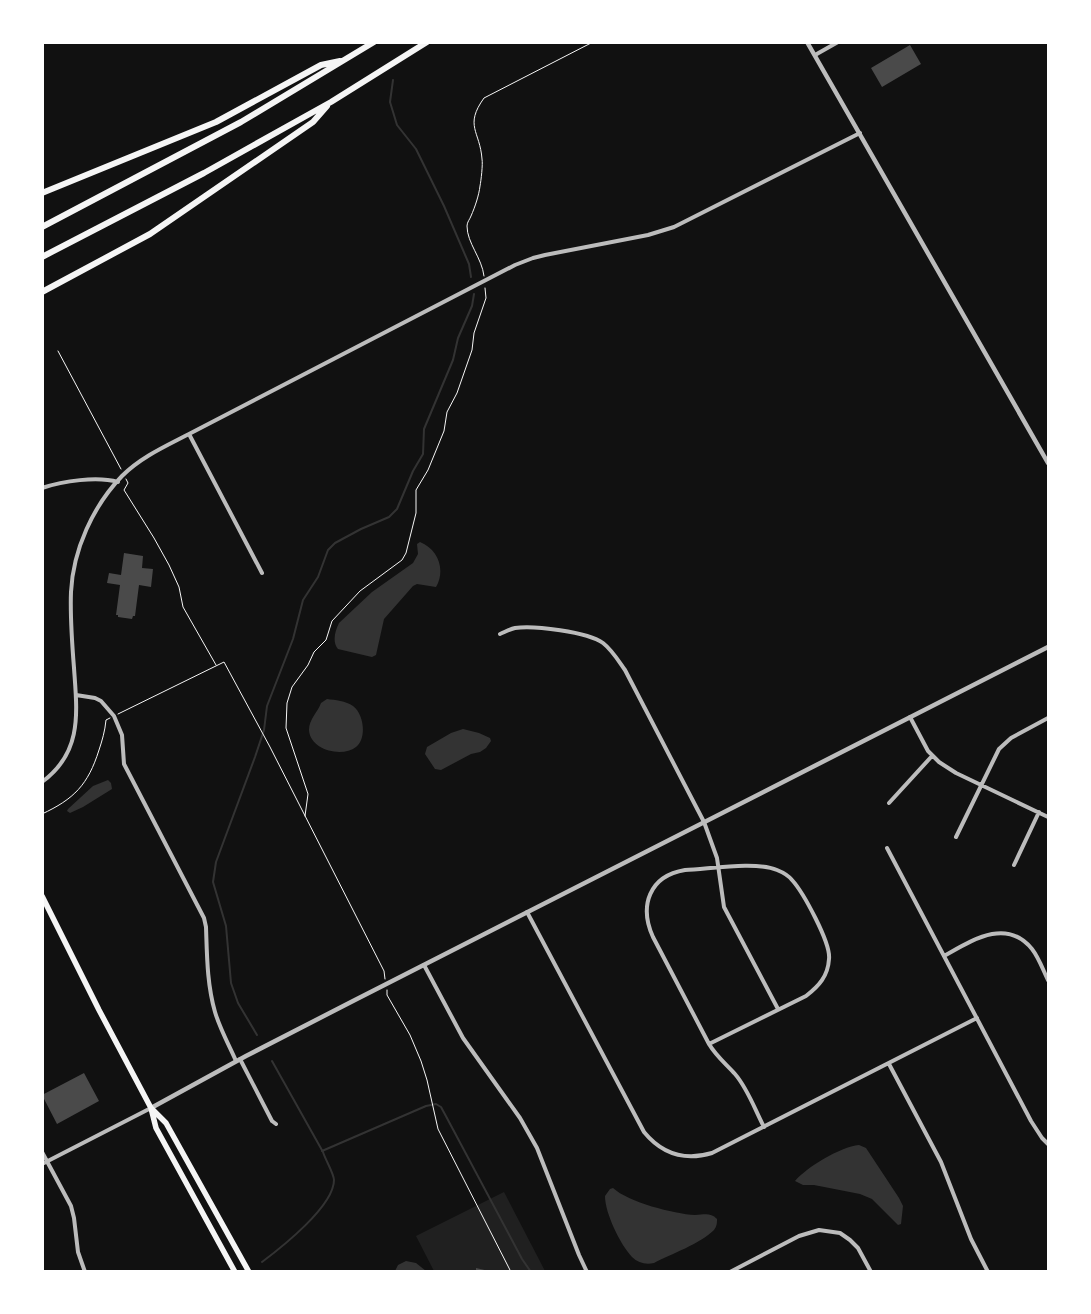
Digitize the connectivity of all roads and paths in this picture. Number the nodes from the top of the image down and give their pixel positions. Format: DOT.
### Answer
graph roads {
  1 [pos="374,42"];
  2 [pos="427,42"];
  3 [pos="593,42"];
  4 [pos="808,42"];
  5 [pos="838,42"];
  6 [pos="815,55"];
  7 [pos="346,59"];
  8 [pos="331,102"];
  9 [pos="860,133"];
  10 [pos="42,193"];
  11 [pos="42,227"];
  12 [pos="42,257"];
  13 [pos="482,282"];
  14 [pos="42,292"];
  15 [pos="58,351"];
  16 [pos="190,434"];
  17 [pos="1048,463"];
  18 [pos="124,475"];
  19 [pos="118,482"];
  20 [pos="42,488"];
  21 [pos="262,573"];
  22 [pos="500,634"];
  23 [pos="1048,646"];
  24 [pos="217,665"];
  25 [pos="76,695"];
  26 [pos="114,716"];
  27 [pos="910,717"];
  28 [pos="1048,718"];
  29 [pos="932,756"];
  30 [pos="42,782"];
  31 [pos="981,784"];
  32 [pos="889,803"];
  33 [pos="1039,812"];
  34 [pos="42,814"];
  35 [pos="305,816"];
  36 [pos="1048,817"];
  37 [pos="704,822"];
  38 [pos="956,837"];
  39 [pos="887,848"];
  40 [pos="1014,865"];
  41 [pos="718,868"];
  42 [pos="42,896"];
  43 [pos="527,912"];
  44 [pos="944,956"];
  45 [pos="424,965"];
  46 [pos="384,978"];
  47 [pos="1048,980"];
  48 [pos="388,995"];
  49 [pos="778,1009"];
  50 [pos="977,1018"];
  51 [pos="709,1044"];
  52 [pos="238,1060"];
  53 [pos="889,1064"];
  54 [pos="152,1108"];
  55 [pos="276,1124"];
  56 [pos="764,1127"];
  57 [pos="1048,1144"];
  58 [pos="42,1152"];
  59 [pos="47,1162"];
  60 [pos="42,1164"];
  61 [pos="85,1272"];
  62 [pos="235,1272"];
  63 [pos="249,1272"];
  64 [pos="511,1272"];
  65 [pos="587,1272"];
  66 [pos="730,1272"];
  67 [pos="871,1272"];
  68 [pos="988,1272"];
  1 -- 7 [label="highway"];
  2 -- 8 [label="highway"];
  3 -- 13 [label="path"];
  4 -- 6 [label="street"];
  5 -- 6 [label="street"];
  6 -- 9 [label="street"];
  7 -- 10 [label="highway"];
  7 -- 11 [label="highway"];
  8 -- 12 [label="highway"];
  8 -- 14 [label="highway"];
  9 -- 13 [label="street"];
  9 -- 17 [label="street"];
  13 -- 16 [label="street"];
  13 -- 35 [label="path"];
  15 -- 18 [label="path"];
  16 -- 18 [label="street"];
  16 -- 21 [label="street"];
  18 -- 19 [label="street"];
  18 -- 24 [label="path"];
  19 -- 20 [label="street"];
  19 -- 25 [label="street"];
  22 -- 37 [label="street"];
  23 -- 27 [label="street"];
  24 -- 26 [label="path"];
  24 -- 35 [label="path"];
  25 -- 26 [label="street"];
  25 -- 30 [label="street"];
  26 -- 34 [label="path"];
  26 -- 52 [label="street"];
  27 -- 29 [label="street"];
  27 -- 37 [label="street"];
  28 -- 31 [label="street"];
  29 -- 31 [label="street"];
  29 -- 32 [label="street"];
  31 -- 33 [label="street"];
  31 -- 38 [label="street"];
  33 -- 36 [label="street"];
  33 -- 40 [label="street"];
  35 -- 46 [label="path"];
  37 -- 41 [label="street"];
  37 -- 43 [label="street"];
  39 -- 44 [label="street"];
  41 -- 49 [label="street"];
  41 -- 49 [label="street"];
  41 -- 51 [label="street"];
  42 -- 54 [label="main road"];
  43 -- 45 [label="street"];
  43 -- 56 [label="street"];
  44 -- 47 [label="street"];
  44 -- 50 [label="street"];
  45 -- 52 [label="street"];
  45 -- 65 [label="street"];
  48 -- 64 [label="path"];
  49 -- 51 [label="street"];
  50 -- 53 [label="street"];
  50 -- 57 [label="street"];
  51 -- 56 [label="street"];
  52 -- 54 [label="street"];
  52 -- 55 [label="street"];
  53 -- 56 [label="street"];
  53 -- 68 [label="street"];
  54 -- 59 [label="street"];
  54 -- 62 [label="main road"];
  54 -- 63 [label="main road"];
  58 -- 59 [label="street"];
  59 -- 60 [label="street"];
  59 -- 61 [label="street"];
  66 -- 67 [label="street"];
}
